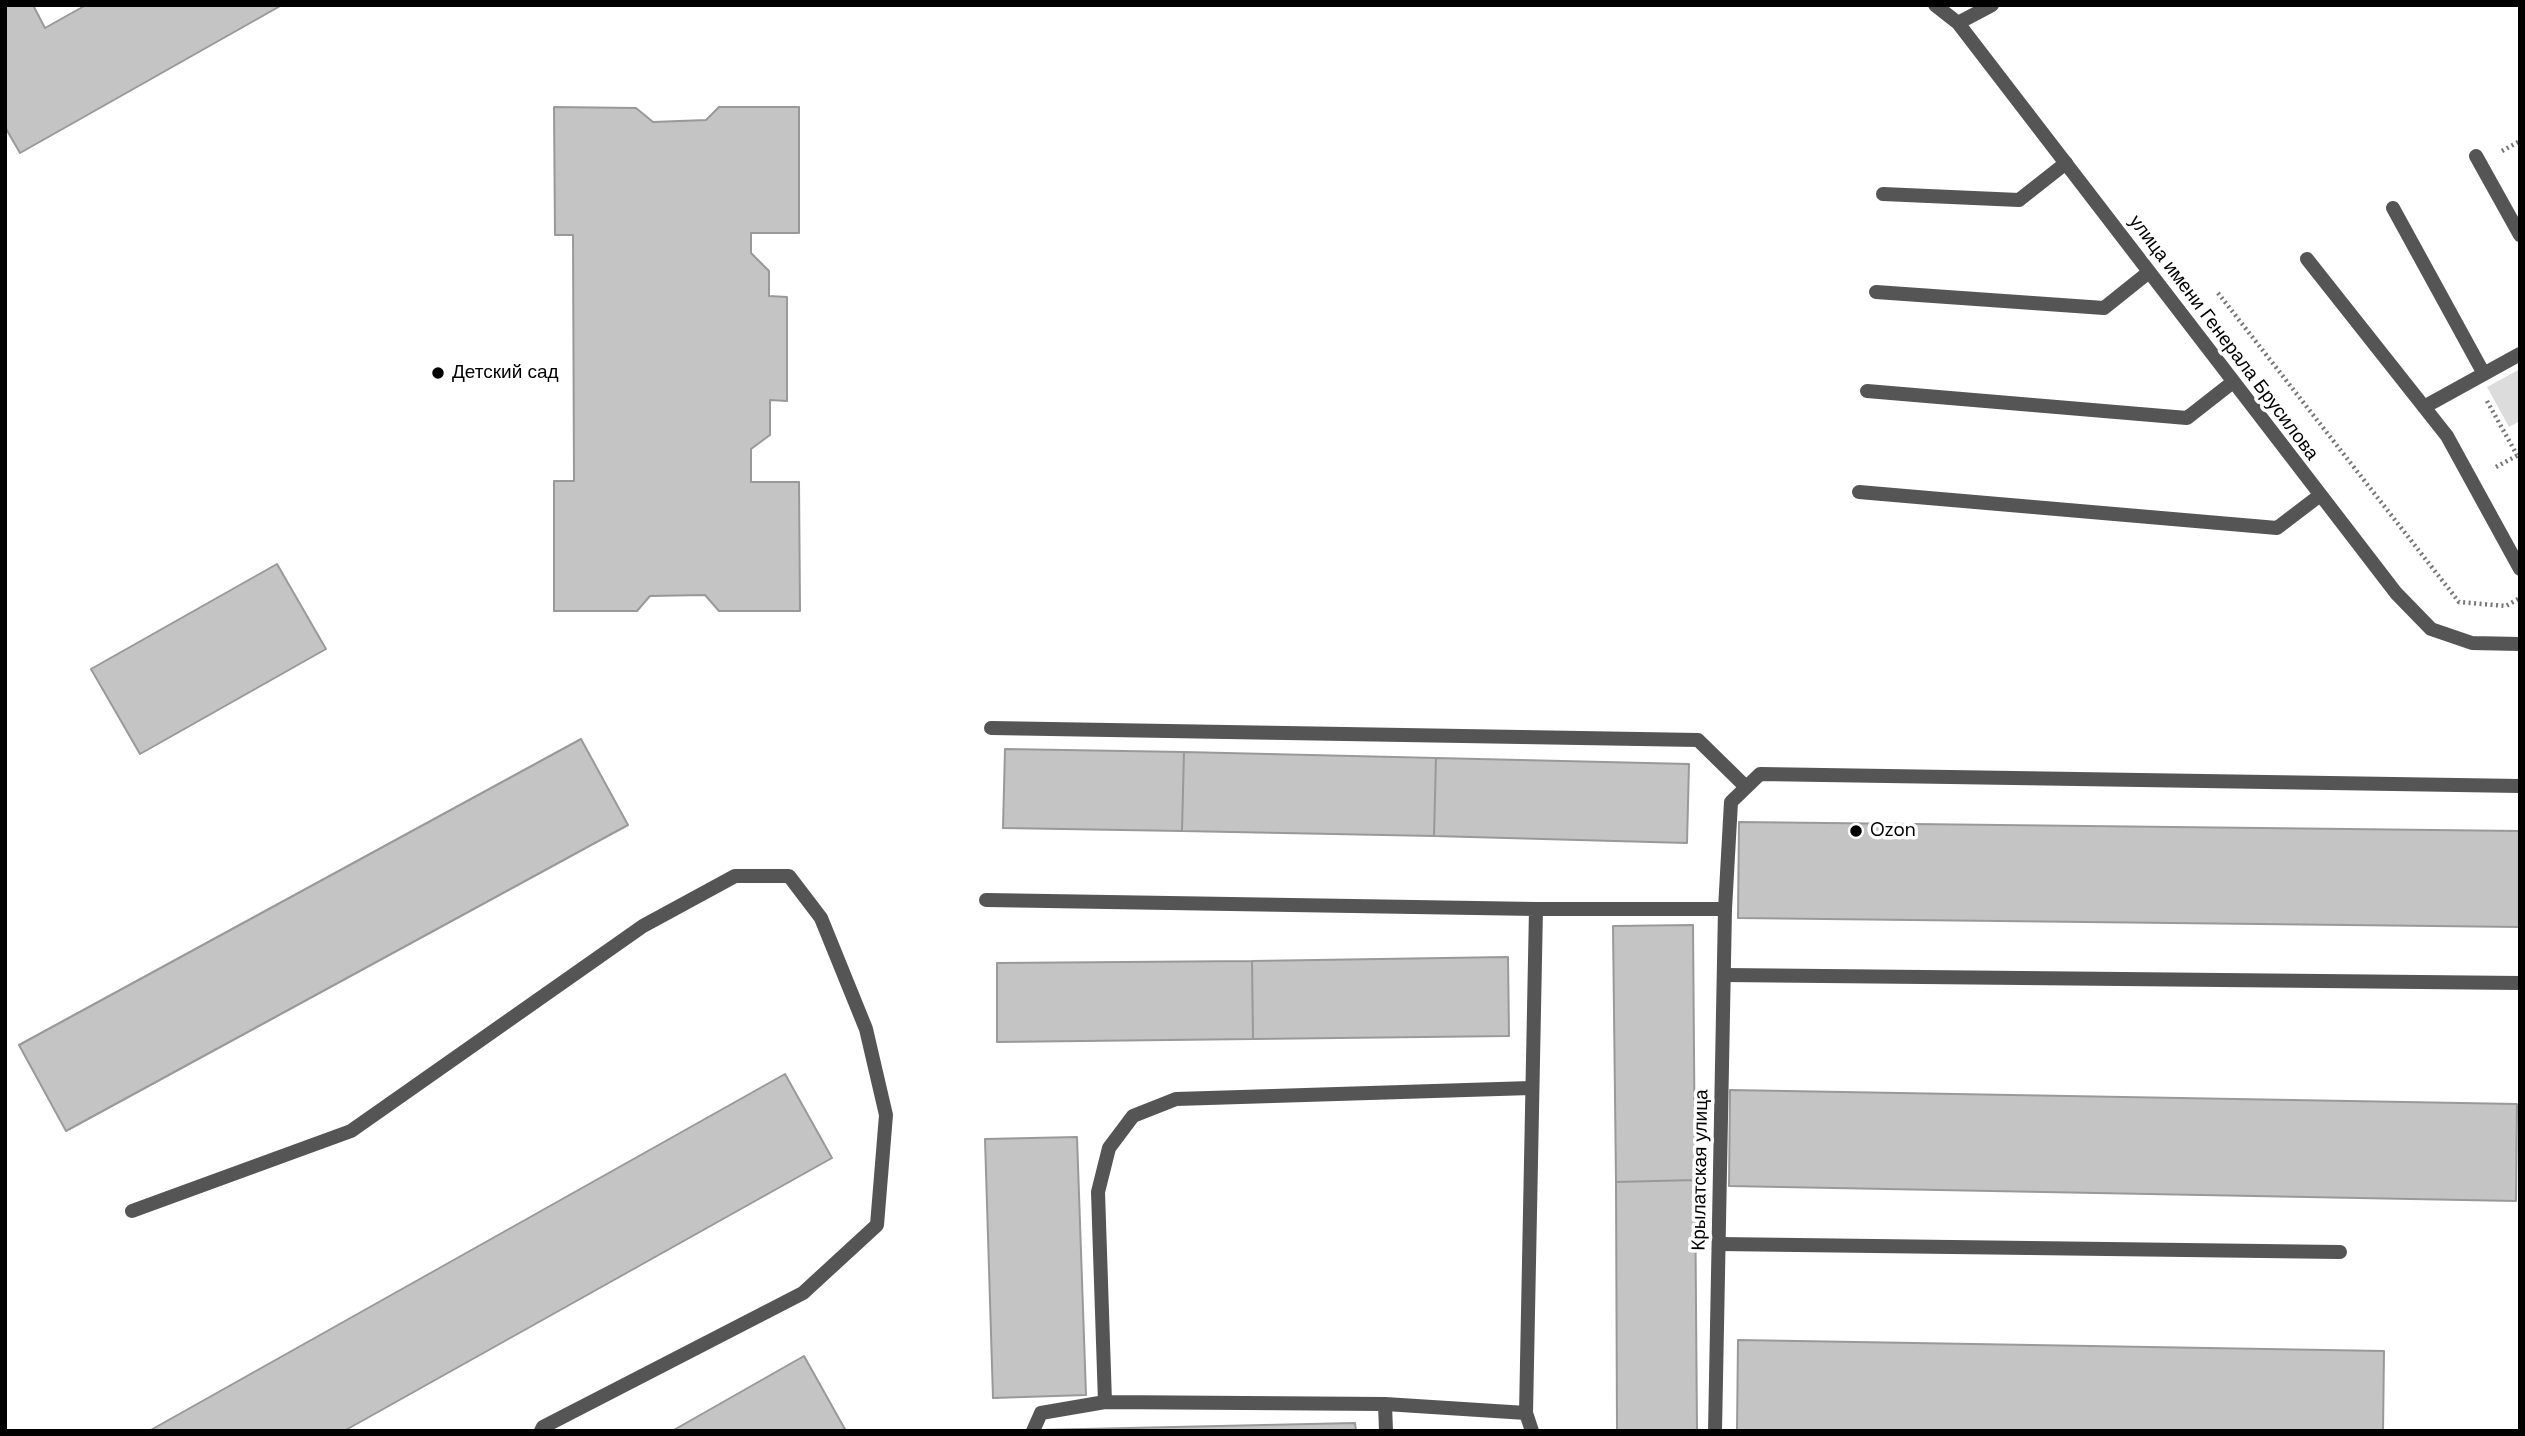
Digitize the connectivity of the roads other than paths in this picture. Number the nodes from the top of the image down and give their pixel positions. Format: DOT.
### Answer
graph roads {
  1 [pos="1935,5"];
  2 [pos="1993,5"];
  3 [pos="1958,23"];
  4 [pos="2476,156"];
  5 [pos="2066,163"];
  6 [pos="1883,194"];
  7 [pos="2393,208"];
  8 [pos="2520,235"];
  9 [pos="2307,259"];
  10 [pos="2149,272"];
  11 [pos="1876,292"];
  12 [pos="2520,354"];
  13 [pos="2479,376"];
  14 [pos="2233,382"];
  15 [pos="1867,391"];
  16 [pos="2424,407"];
  17 [pos="1859,492"];
  18 [pos="2319,496"];
  19 [pos="2520,569"];
  20 [pos="2520,644"];
  21 [pos="991,728"];
  22 [pos="2520,786"];
  23 [pos="1746,787"];
  24 [pos="986,900"];
  25 [pos="1536,909"];
  26 [pos="1725,909"];
  27 [pos="1724,975"];
  28 [pos="2520,983"];
  29 [pos="1531,1088"];
  30 [pos="132,1211"];
  31 [pos="1719,1244"];
  32 [pos="2340,1252"];
  33 [pos="1105,1402"];
  34 [pos="1385,1404"];
  35 [pos="1526,1413"];
  36 [pos="541,1431"];
  37 [pos="1033,1431"];
  38 [pos="1386,1431"];
  39 [pos="1532,1431"];
  40 [pos="1715,1431"];
  1 -- 3 [label="street, улица имени Генерала Брусилова"];
  2 -- 3 [label="street"];
  3 -- 5 [label="street, улица имени Генерала Брусилова"];
  4 -- 8 [label="street"];
  5 -- 6 [label="street"];
  5 -- 10 [label="street, улица имени Генерала Брусилова"];
  7 -- 13 [label="street"];
  9 -- 16 [label="street"];
  10 -- 11 [label="street"];
  10 -- 14 [label="street, улица имени Генерала Брусилова"];
  12 -- 13 [label="street"];
  13 -- 16 [label="street"];
  14 -- 15 [label="street"];
  14 -- 18 [label="street, улица имени Генерала Брусилова"];
  16 -- 19 [label="street"];
  17 -- 18 [label="street"];
  18 -- 20 [label="street, улица имени Генерала Брусилова"];
  21 -- 23 [label="street"];
  22 -- 23 [label="street"];
  23 -- 26 [label="street, Крылатская улица"];
  24 -- 25 [label="street"];
  25 -- 26 [label="street"];
  25 -- 29 [label="street"];
  26 -- 27 [label="street, Крылатская улица"];
  27 -- 28 [label="street"];
  27 -- 31 [label="street, Крылатская улица"];
  29 -- 33 [label="street"];
  29 -- 35 [label="street"];
  30 -- 36 [label="street"];
  31 -- 32 [label="street"];
  31 -- 40 [label="street, Крылатская улица"];
  33 -- 34 [label="street"];
  33 -- 37 [label="street"];
  34 -- 35 [label="street"];
  34 -- 38 [label="street"];
  35 -- 39 [label="street"];
}
